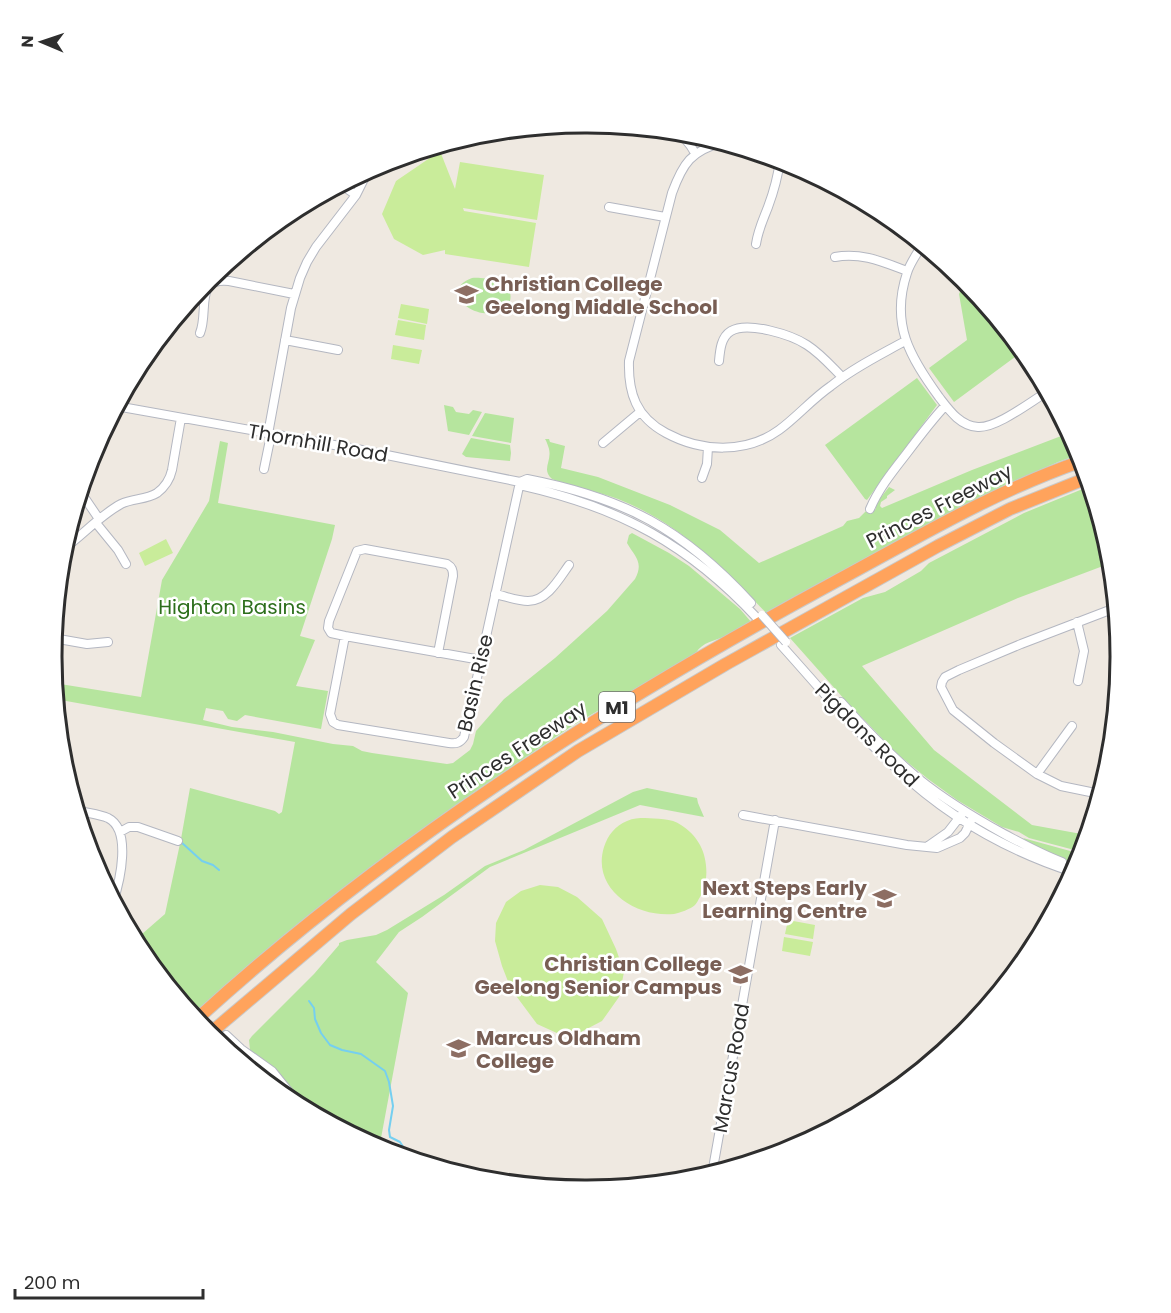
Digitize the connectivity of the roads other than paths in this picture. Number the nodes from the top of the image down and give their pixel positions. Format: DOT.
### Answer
graph roads {
  1 [pos="690,143"];
  2 [pos="707,147"];
  3 [pos="695,153"];
  4 [pos="779,169"];
  5 [pos="362,183"];
  6 [pos="349,190"];
  7 [pos="356,195"];
  8 [pos="609,207"];
  9 [pos="665,217"];
  10 [pos="756,244"];
  11 [pos="918,252"];
  12 [pos="835,257"];
  13 [pos="907,271"];
  14 [pos="221,280"];
  15 [pos="294,294"];
  16 [pos="206,296"];
  17 [pos="200,333"];
  18 [pos="285,340"];
  19 [pos="905,341"];
  20 [pos="338,350"];
  21 [pos="719,361"];
  22 [pos="842,378"];
  23 [pos="1040,396"];
  24 [pos="945,406"];
  25 [pos="125,408"];
  26 [pos="640,412"];
  27 [pos="181,418"];
  28 [pos="269,434"];
  29 [pos="603,443"];
  30 [pos="708,447"];
  31 [pos="1073,464"];
  32 [pos="264,469"];
  33 [pos="702,478"];
  34 [pos="1079,481"];
  35 [pos="520,482"];
  36 [pos="85,500"];
  37 [pos="870,509"];
  38 [pos="97,521"];
  39 [pos="75,539"];
  40 [pos="126,564"];
  41 [pos="569,565"];
  42 [pos="495,594"];
  43 [pos="1107,611"];
  44 [pos="1077,622"];
  45 [pos="345,636"];
  46 [pos="62,640"];
  47 [pos="108,642"];
  48 [pos="784,644"];
  49 [pos="438,652"];
  50 [pos="480,660"];
  51 [pos="1078,681"];
  52 [pos="1071,726"];
  53 [pos="1037,774"];
  54 [pos="1092,792"];
  55 [pos="85,812"];
  56 [pos="743,814"];
  57 [pos="962,814"];
  58 [pos="775,820"];
  59 [pos="971,820"];
  60 [pos="120,831"];
  61 [pos="178,841"];
  62 [pos="928,846"];
  63 [pos="1067,864"];
  64 [pos="1064,869"];
  65 [pos="117,889"];
  66 [pos="203,1014"];
  67 [pos="216,1028"];
  68 [pos="226,1035"];
  69 [pos="281,1083"];
  70 [pos="714,1165"];
  1 -- 3 [label="street"];
  2 -- 3 [label="street"];
  3 -- 9 [label="street"];
  4 -- 10 [label="street"];
  5 -- 7 [label="street"];
  6 -- 7 [label="street"];
  7 -- 15 [label="street"];
  8 -- 9 [label="street"];
  9 -- 26 [label="street"];
  11 -- 13 [label="street"];
  12 -- 13 [label="street"];
  13 -- 19 [label="street"];
  14 -- 15 [label="street"];
  15 -- 18 [label="street"];
  16 -- 17 [label="street"];
  18 -- 20 [label="street"];
  18 -- 28 [label="street"];
  19 -- 22 [label="street"];
  19 -- 24 [label="street"];
  21 -- 22 [label="street"];
  22 -- 30 [label="street"];
  23 -- 24 [label="street"];
  24 -- 37 [label="street"];
  25 -- 27 [label="street, Thornhill Road"];
  26 -- 29 [label="street"];
  26 -- 30 [label="street"];
  27 -- 28 [label="street, Thornhill Road"];
  27 -- 38 [label="street"];
  28 -- 32 [label="street"];
  28 -- 35 [label="street, Thornhill Road"];
  30 -- 33 [label="street"];
  31 -- 66 [label="highway, Princes Freeway / M1"];
  34 -- 67 [label="highway, Princes Freeway / M1"];
  35 -- 42 [label="street, Basin Rise"];
  35 -- 48 [label="street, Thornhill Road"];
  36 -- 38 [label="street"];
  38 -- 39 [label="street"];
  38 -- 40 [label="street"];
  41 -- 42 [label="street"];
  42 -- 50 [label="street, Basin Rise"];
  43 -- 44 [label="street"];
  44 -- 51 [label="street"];
  44 -- 53 [label="street"];
  45 -- 49 [label="street"];
  45 -- 49 [label="street"];
  45 -- 50 [label="street, Basin Rise"];
  46 -- 47 [label="street"];
  48 -- 57 [label="street, Pigdons Road"];
  49 -- 50 [label="street"];
  52 -- 53 [label="street"];
  53 -- 54 [label="street"];
  55 -- 60 [label="street"];
  56 -- 58 [label="street"];
  57 -- 59 [label="street, Pigdons Road"];
  57 -- 62 [label="street"];
  58 -- 62 [label="street"];
  58 -- 70 [label="street, Marcus Road"];
  59 -- 62 [label="street"];
  59 -- 63 [label="street, Pigdons Road"];
  59 -- 64 [label="street, Pigdons Road"];
  60 -- 61 [label="street"];
  60 -- 65 [label="street"];
  68 -- 69 [label="street"];
}
